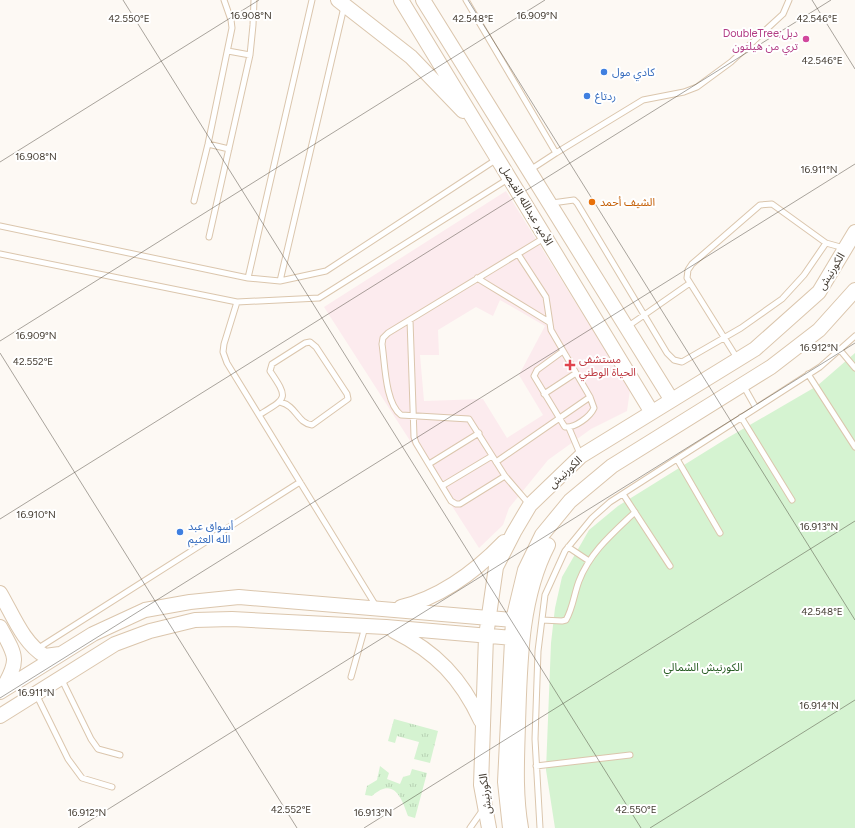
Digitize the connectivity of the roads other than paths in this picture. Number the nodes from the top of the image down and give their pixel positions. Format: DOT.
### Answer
graph roads {
  1 [pos="224,0"];
  2 [pos="254,0"];
  3 [pos="312,0"];
  4 [pos="401,0"];
  5 [pos="423,0"];
  6 [pos="429,0"];
  7 [pos="466,0"];
  8 [pos="789,0"];
  9 [pos="341,2"];
  10 [pos="433,15"];
  11 [pos="228,51"];
  12 [pos="250,55"];
  13 [pos="482,132"];
  14 [pos="208,144"];
  15 [pos="229,149"];
  16 [pos="556,153"];
  17 [pos="498,158"];
  18 [pos="529,171"];
  19 [pos="510,178"];
  20 [pos="194,201"];
  21 [pos="550,204"];
  22 [pos="0,226"];
  23 [pos="855,232"];
  24 [pos="209,237"];
  25 [pos="546,237"];
  26 [pos="826,243"];
  27 [pos="845,249"];
  28 [pos="0,254"];
  29 [pos="518,254"];
  30 [pos="248,278"];
  31 [pos="477,278"];
  32 [pos="280,281"];
  33 [pos="690,283"];
  34 [pos="855,290"];
  35 [pos="237,302"];
  36 [pos="644,315"];
  37 [pos="410,320"];
  38 [pos="549,322"];
  39 [pos="626,328"];
  40 [pos="855,336"];
  41 [pos="724,338"];
  42 [pos="840,350"];
  43 [pos="563,351"];
  44 [pos="738,360"];
  45 [pos="855,368"];
  46 [pos="576,374"];
  47 [pos="808,374"];
  48 [pos="743,384"];
  49 [pos="544,394"];
  50 [pos="590,397"];
  51 [pos="671,399"];
  52 [pos="280,402"];
  53 [pos="756,408"];
  54 [pos="651,411"];
  55 [pos="259,415"];
  56 [pos="413,416"];
  57 [pos="741,418"];
  58 [pos="559,419"];
  59 [pos="569,428"];
  60 [pos="479,433"];
  61 [pos="855,447"];
  62 [pos="492,456"];
  63 [pos="581,456"];
  64 [pos="677,459"];
  65 [pos="496,462"];
  66 [pos="429,464"];
  67 [pos="505,476"];
  68 [pos="595,481"];
  69 [pos="300,482"];
  70 [pos="442,486"];
  71 [pos="623,494"];
  72 [pos="792,500"];
  73 [pos="530,505"];
  74 [pos="635,512"];
  75 [pos="514,532"];
  76 [pos="720,533"];
  77 [pos="568,547"];
  78 [pos="588,561"];
  79 [pos="670,566"];
  80 [pos="0,593"];
  81 [pos="383,609"];
  82 [pos="488,618"];
  83 [pos="513,620"];
  84 [pos="542,620"];
  85 [pos="365,626"];
  86 [pos="0,627"];
  87 [pos="386,627"];
  88 [pos="486,636"];
  89 [pos="512,638"];
  90 [pos="35,650"];
  91 [pos="60,654"];
  92 [pos="16,660"];
  93 [pos="61,677"];
  94 [pos="351,677"];
  95 [pos="0,692"];
  96 [pos="36,693"];
  97 [pos="0,716"];
  98 [pos="483,724"];
  99 [pos="120,755"];
  100 [pos="630,755"];
  101 [pos="536,766"];
  102 [pos="112,787"];
  103 [pos="485,806"];
  104 [pos="470,828"];
  105 [pos="489,828"];
  106 [pos="510,828"];
  107 [pos="521,828"];
  108 [pos="540,828"];
  1 -- 11 [label="lane"];
  2 -- 12 [label="lane"];
  3 -- 30 [label="lane"];
  4 -- 13 [label="street, الأمير عبدالله الفيصل"];
  5 -- 10 [label="street, الأمير عبدالله الفيصل"];
  6 -- 10 [label="street"];
  7 -- 16 [label="lane"];
  8 -- 16 [label="lane"];
  9 -- 13 [label="street"];
  9 -- 32 [label="lane"];
  10 -- 18 [label="street, الأمير عبدالله الفيصل"];
  11 -- 12 [label="lane"];
  11 -- 14 [label="lane"];
  12 -- 15 [label="lane"];
  13 -- 17 [label="street, الأمير عبدالله الفيصل"];
  14 -- 15 [label="lane"];
  14 -- 20 [label="lane"];
  15 -- 24 [label="lane"];
  16 -- 18 [label="lane"];
  17 -- 19 [label="street, الأمير عبدالله الفيصل"];
  17 -- 32 [label="lane"];
  18 -- 21 [label="street, الأمير عبدالله الفيصل"];
  19 -- 25 [label="street, الأمير عبدالله الفيصل"];
  19 -- 35 [label="lane"];
  21 -- 36 [label="lane"];
  21 -- 39 [label="street, الأمير عبدالله الفيصل"];
  22 -- 30 [label="lane"];
  23 -- 27 [label="street, الكورنيش"];
  25 -- 29 [label="lane"];
  25 -- 54 [label="street, الأمير عبدالله الفيصل"];
  26 -- 27 [label="lane"];
  26 -- 33 [label="lane"];
  26 -- 41 [label="lane"];
  27 -- 44 [label="street, الكورنيش"];
  28 -- 35 [label="lane"];
  29 -- 31 [label="lane"];
  29 -- 38 [label="lane"];
  30 -- 32 [label="lane"];
  31 -- 37 [label="lane"];
  31 -- 38 [label="lane"];
  33 -- 36 [label="lane"];
  33 -- 41 [label="lane"];
  34 -- 48 [label="street, الكورنيش"];
  35 -- 55 [label="lane"];
  36 -- 39 [label="lane"];
  36 -- 41 [label="lane"];
  37 -- 56 [label="lane"];
  37 -- 56 [label="lane"];
  38 -- 43 [label="lane"];
  39 -- 51 [label="street, الأمير عبدالله الفيصل"];
  40 -- 42 [label="lane"];
  41 -- 44 [label="lane"];
  42 -- 45 [label="lane"];
  42 -- 47 [label="lane"];
  43 -- 46 [label="lane"];
  43 -- 49 [label="lane"];
  44 -- 51 [label="street, الكورنيش"];
  46 -- 49 [label="lane"];
  46 -- 50 [label="lane"];
  47 -- 53 [label="lane"];
  47 -- 61 [label="lane"];
  48 -- 53 [label="lane"];
  48 -- 68 [label="street, الكورنيش"];
  49 -- 58 [label="lane"];
  50 -- 58 [label="lane"];
  50 -- 59 [label="lane"];
  51 -- 54 [label="street, الكورنيش"];
  52 -- 52 [label="lane"];
  52 -- 55 [label="lane"];
  53 -- 57 [label="lane"];
  54 -- 63 [label="street, الكورنيش"];
  55 -- 69 [label="lane"];
  56 -- 60 [label="lane"];
  56 -- 66 [label="lane"];
  57 -- 64 [label="lane"];
  57 -- 72 [label="lane"];
  58 -- 59 [label="lane"];
  58 -- 65 [label="lane"];
  59 -- 63 [label="lane"];
  60 -- 62 [label="lane"];
  60 -- 66 [label="lane"];
  62 -- 65 [label="lane"];
  62 -- 70 [label="lane"];
  63 -- 73 [label="street, الكورنيش"];
  64 -- 71 [label="lane"];
  64 -- 76 [label="lane"];
  65 -- 67 [label="lane"];
  66 -- 70 [label="lane"];
  67 -- 70 [label="lane"];
  67 -- 73 [label="lane"];
  68 -- 83 [label="street, الكورنيش"];
  68 -- 107 [label="street"];
  69 -- 81 [label="lane"];
  69 -- 90 [label="lane"];
  71 -- 74 [label="lane"];
  71 -- 77 [label="lane"];
  73 -- 75 [label="street, الكورنيش"];
  74 -- 78 [label="lane"];
  74 -- 79 [label="lane"];
  75 -- 81 [label="street"];
  75 -- 82 [label="street, الكورنيش"];
  77 -- 78 [label="lane"];
  77 -- 84 [label="lane"];
  78 -- 84 [label="lane"];
  80 -- 90 [label="street"];
  81 -- 82 [label="street"];
  81 -- 91 [label="street"];
  82 -- 83 [label="street"];
  82 -- 88 [label="street, الكورنيش"];
  83 -- 89 [label="street, الكورنيش"];
  84 -- 101 [label="lane"];
  85 -- 87 [label="street"];
  85 -- 93 [label="street"];
  85 -- 94 [label="lane"];
  86 -- 92 [label="street"];
  87 -- 88 [label="street"];
  87 -- 98 [label="street"];
  88 -- 89 [label="street"];
  88 -- 98 [label="street, الكورنيش"];
  89 -- 106 [label="street, الكورنيش"];
  90 -- 91 [label="street"];
  90 -- 92 [label="street"];
  91 -- 95 [label="street"];
  92 -- 95 [label="street"];
  93 -- 96 [label="street"];
  93 -- 99 [label="lane"];
  96 -- 97 [label="street"];
  96 -- 102 [label="lane"];
  98 -- 103 [label="street, الكورنيش"];
  100 -- 101 [label="lane"];
  101 -- 108 [label="lane"];
  103 -- 104 [label="lane"];
  103 -- 105 [label="street, الكورنيش"];
}
